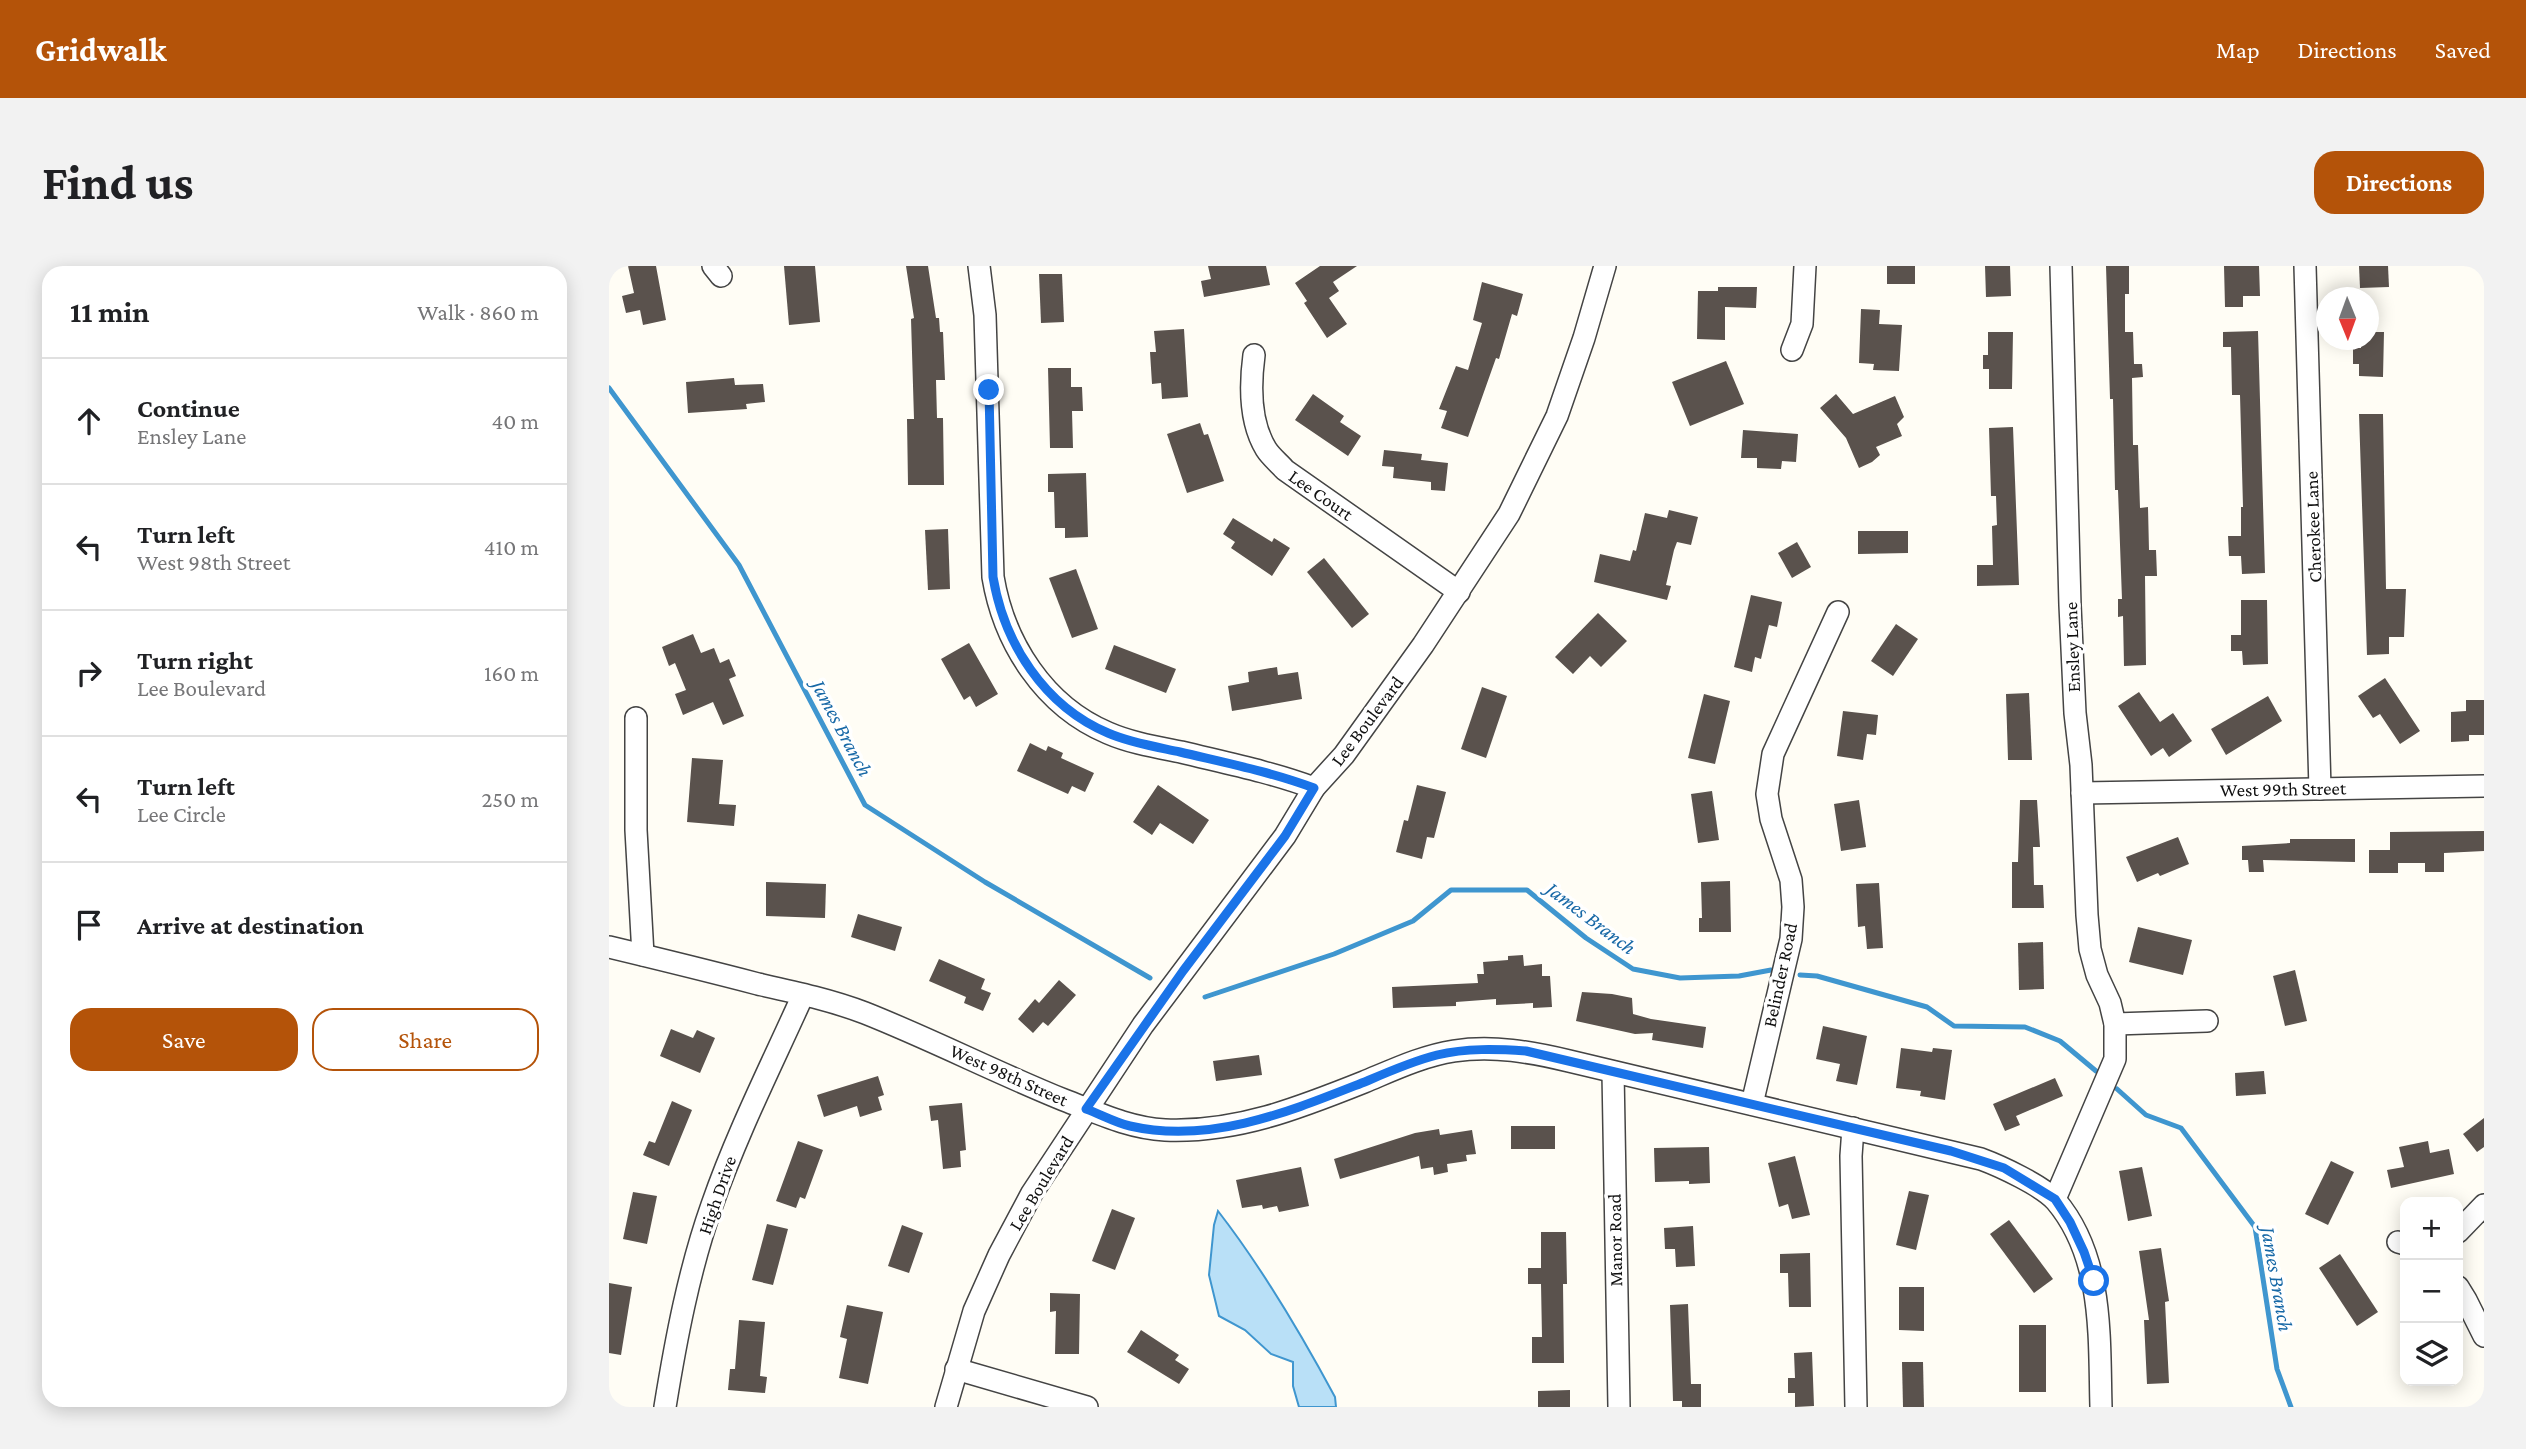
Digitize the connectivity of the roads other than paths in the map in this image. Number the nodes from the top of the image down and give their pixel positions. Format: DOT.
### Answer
graph roads {
  1 [pos="979,266"];
  2 [pos="1605,266"];
  3 [pos="1805,266"];
  4 [pos="2061,266"];
  5 [pos="2305,266"];
  6 [pos="1792,351"];
  7 [pos="1254,355"];
  8 [pos="1459,592"];
  9 [pos="1838,612"];
  10 [pos="636,718"];
  11 [pos="2484,786"];
  12 [pos="1314,788"];
  13 [pos="2320,789"];
  14 [pos="2082,793"];
  15 [pos="609,947"];
  16 [pos="643,955"];
  17 [pos="803,995"];
  18 [pos="2207,1021"];
  19 [pos="2115,1024"];
  20 [pos="1613,1072"];
  21 [pos="1752,1104"];
  22 [pos="1086,1109"];
  23 [pos="1853,1128"];
  24 [pos="2055,1199"];
  25 [pos="2484,1205"];
  26 [pos="2463,1227"];
  27 [pos="2463,1295"];
  28 [pos="2484,1336"];
  29 [pos="956,1368"];
  30 [pos="665,1407"];
  31 [pos="946,1407"];
  32 [pos="1087,1407"];
  33 [pos="1619,1407"];
  34 [pos="1856,1407"];
  35 [pos="2101,1407"];
  1 -- 12 [label="street"];
  2 -- 8 [label="street, Lee Boulevard"];
  3 -- 6 [label="street"];
  4 -- 14 [label="street, Ensley Lane"];
  5 -- 13 [label="street, Cherokee Lane"];
  7 -- 8 [label="street, Lee Court"];
  8 -- 12 [label="street, Lee Boulevard"];
  9 -- 21 [label="street, Belinder Road"];
  10 -- 16 [label="street"];
  11 -- 13 [label="street, West 99th Street"];
  12 -- 22 [label="street, Lee Boulevard"];
  13 -- 14 [label="street, West 99th Street"];
  14 -- 19 [label="street, Ensley Lane"];
  15 -- 16 [label="street, West 98th Street"];
  16 -- 17 [label="street, West 98th Street"];
  17 -- 22 [label="street, West 98th Street"];
  17 -- 30 [label="street, High Drive"];
  18 -- 19 [label="street"];
  19 -- 24 [label="street, Ensley Lane"];
  20 -- 21 [label="street, West 98th Street"];
  20 -- 22 [label="street, West 98th Street"];
  20 -- 33 [label="street, Manor Road"];
  21 -- 23 [label="street, West 98th Street"];
  22 -- 29 [label="street, Lee Boulevard"];
  23 -- 24 [label="street, West 98th Street"];
  23 -- 34 [label="street"];
  24 -- 35 [label="street"];
  25 -- 26 [label="street"];
  27 -- 28 [label="street"];
  29 -- 31 [label="street, Lee Boulevard"];
  29 -- 32 [label="street"];
}
